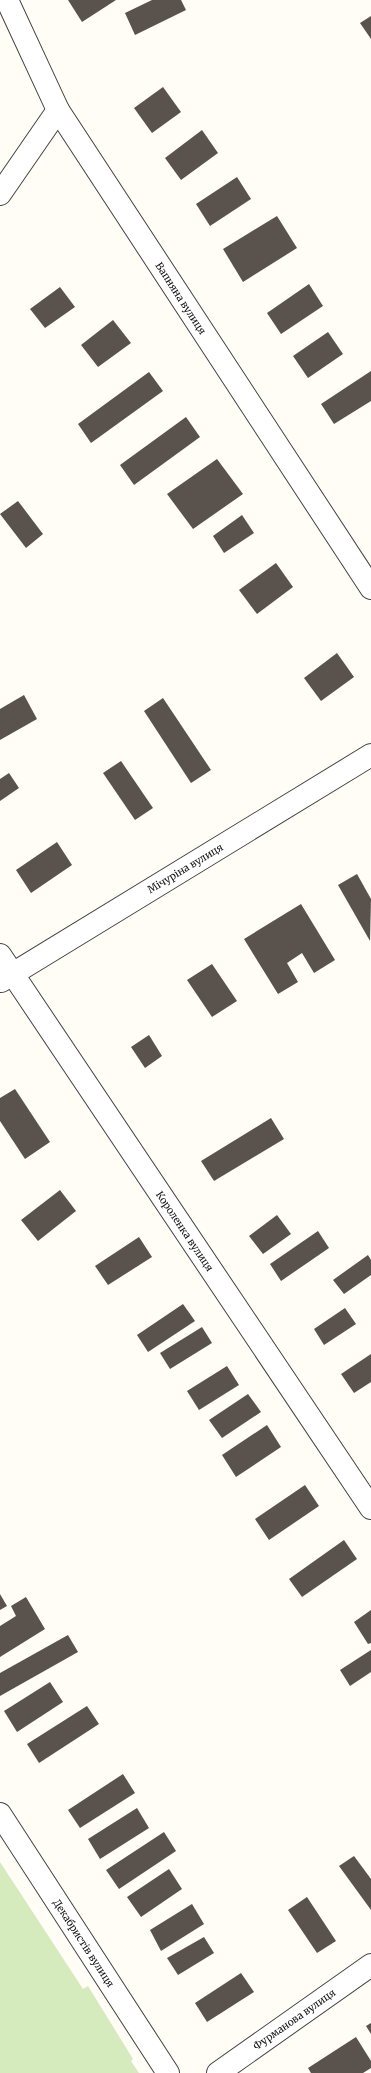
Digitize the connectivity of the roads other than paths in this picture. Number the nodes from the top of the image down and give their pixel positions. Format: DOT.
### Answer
graph roads {
  1 [pos="7,0"];
  2 [pos="58,110"];
  3 [pos="0,194"];
  4 [pos="371,588"];
  5 [pos="371,754"];
  6 [pos="0,955"];
  7 [pos="6,977"];
  8 [pos="371,1508"];
  9 [pos="0,1814"];
  10 [pos="371,1965"];
  11 [pos="168,2073"];
  12 [pos="218,2073"];
  1 -- 2 [label="street, Вапняна вулиця"];
  2 -- 3 [label="street"];
  2 -- 4 [label="street, Вапняна вулиця"];
  5 -- 7 [label="street, Мічуріна вулиця"];
  6 -- 7 [label="street, Короленка вулиця"];
  7 -- 8 [label="street, Короленка вулиця"];
  9 -- 11 [label="street, Декабристів вулиця"];
  10 -- 12 [label="street, Фурманова вулиця"];
}
